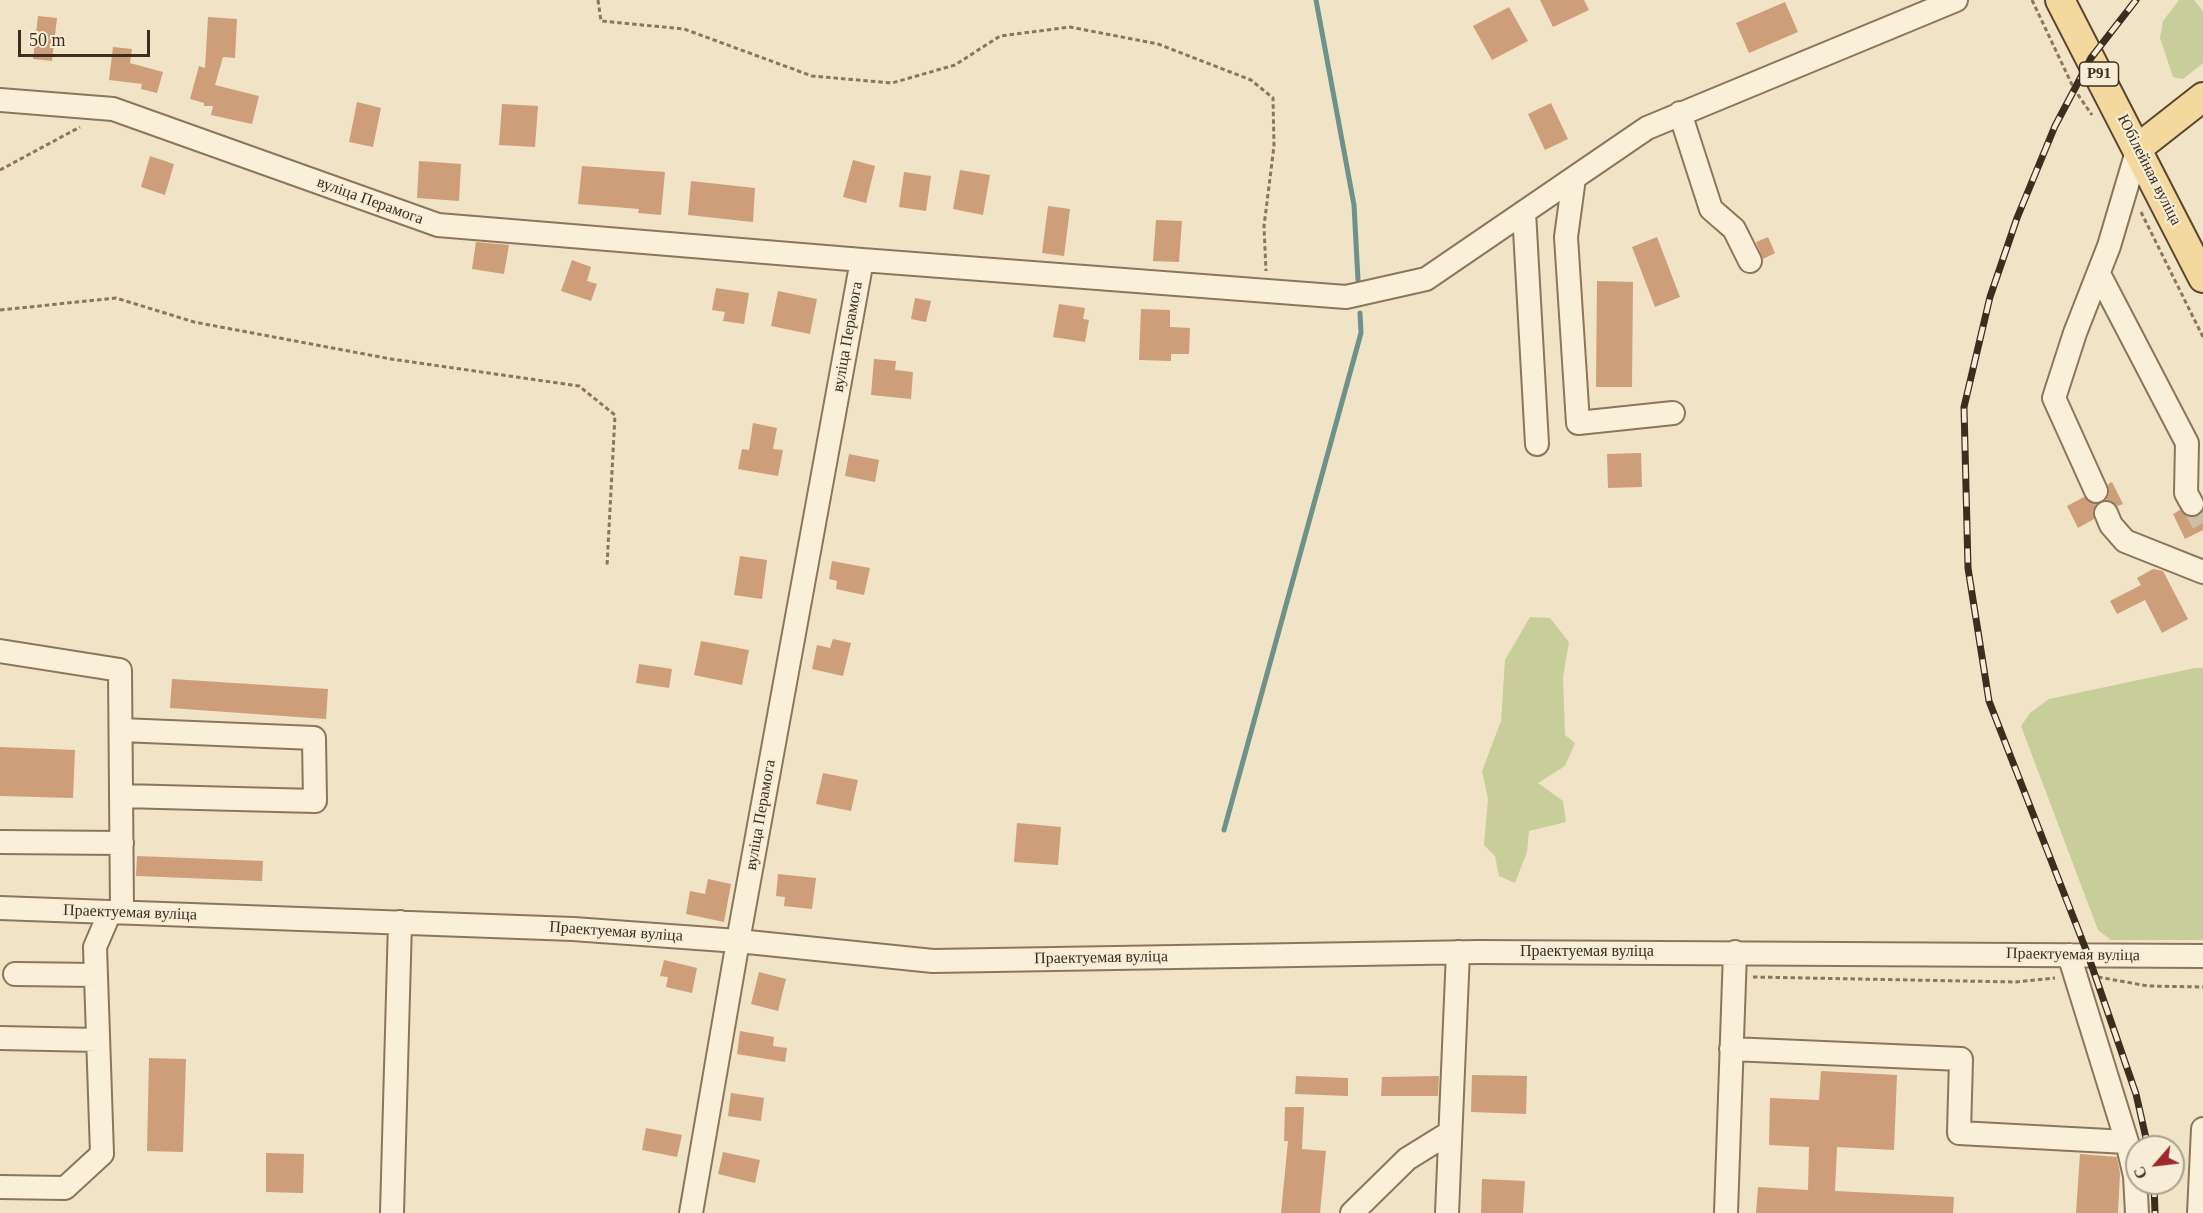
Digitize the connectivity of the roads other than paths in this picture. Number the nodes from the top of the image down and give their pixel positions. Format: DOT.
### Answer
graph roads {
  1 [pos="1956,0"];
  2 [pos="2060,0"];
  3 [pos="2203,97"];
  4 [pos="0,100"];
  5 [pos="1680,113"];
  6 [pos="2139,148"];
  7 [pos="1574,178"];
  8 [pos="1524,212"];
  9 [pos="862,260"];
  10 [pos="1750,261"];
  11 [pos="2098,274"];
  12 [pos="2203,278"];
  13 [pos="1673,413"];
  14 [pos="1537,444"];
  15 [pos="2096,491"];
  16 [pos="2192,504"];
  17 [pos="2106,513"];
  18 [pos="2203,572"];
  19 [pos="0,651"];
  20 [pos="121,730"];
  21 [pos="122,796"];
  22 [pos="0,842"];
  23 [pos="122,843"];
  24 [pos="0,908"];
  25 [pos="116,912"];
  26 [pos="400,922"];
  27 [pos="738,940"];
  28 [pos="1458,952"];
  29 [pos="1735,952"];
  30 [pos="2203,956"];
  31 [pos="2072,965"];
  32 [pos="15,974"];
  33 [pos="96,975"];
  34 [pos="0,1038"];
  35 [pos="98,1040"];
  36 [pos="1731,1049"];
  37 [pos="2203,1129"];
  38 [pos="1449,1133"];
  39 [pos="2125,1136"];
  40 [pos="2125,1142"];
  41 [pos="0,1187"];
  42 [pos="2136,1195"];
  43 [pos="392,1213"];
  44 [pos="691,1213"];
  45 [pos="1352,1213"];
  46 [pos="1447,1213"];
  47 [pos="1726,1213"];
  48 [pos="2137,1213"];
  49 [pos="2199,1213"];
  1 -- 5 [label="street"];
  2 -- 6 [label="main road, Юбілейная вуліца / Р91"];
  3 -- 6 [label="main road"];
  4 -- 9 [label="street, вуліца Перамога"];
  5 -- 7 [label="street"];
  5 -- 10 [label="street"];
  6 -- 11 [label="street"];
  6 -- 12 [label="main road, Юбілейная вуліца / Р91"];
  7 -- 8 [label="street"];
  7 -- 13 [label="street"];
  8 -- 9 [label="street"];
  8 -- 14 [label="street"];
  9 -- 27 [label="street, вуліца Перамога"];
  11 -- 15 [label="street"];
  11 -- 16 [label="street"];
  17 -- 18 [label="street"];
  19 -- 20 [label="street"];
  20 -- 21 [label="street"];
  20 -- 21 [label="street"];
  21 -- 23 [label="street"];
  22 -- 23 [label="street"];
  23 -- 25 [label="street"];
  24 -- 25 [label="street, Праектуемая вуліца"];
  25 -- 26 [label="street, Праектуемая вуліца"];
  25 -- 33 [label="street"];
  26 -- 27 [label="street, Праектуемая вуліца"];
  26 -- 43 [label="street"];
  27 -- 28 [label="street, Праектуемая вуліца"];
  27 -- 44 [label="street, вуліца Перамога"];
  28 -- 29 [label="street, Праектуемая вуліца"];
  28 -- 38 [label="street"];
  29 -- 31 [label="street, Праектуемая вуліца"];
  29 -- 36 [label="street"];
  30 -- 31 [label="street, Праектуемая вуліца"];
  31 -- 39 [label="street"];
  32 -- 33 [label="street"];
  33 -- 35 [label="street"];
  34 -- 35 [label="street"];
  35 -- 41 [label="street"];
  36 -- 40 [label="street"];
  36 -- 47 [label="street"];
  37 -- 49 [label="street"];
  38 -- 45 [label="street"];
  38 -- 46 [label="street"];
  42 -- 48 [label="street"];
}
